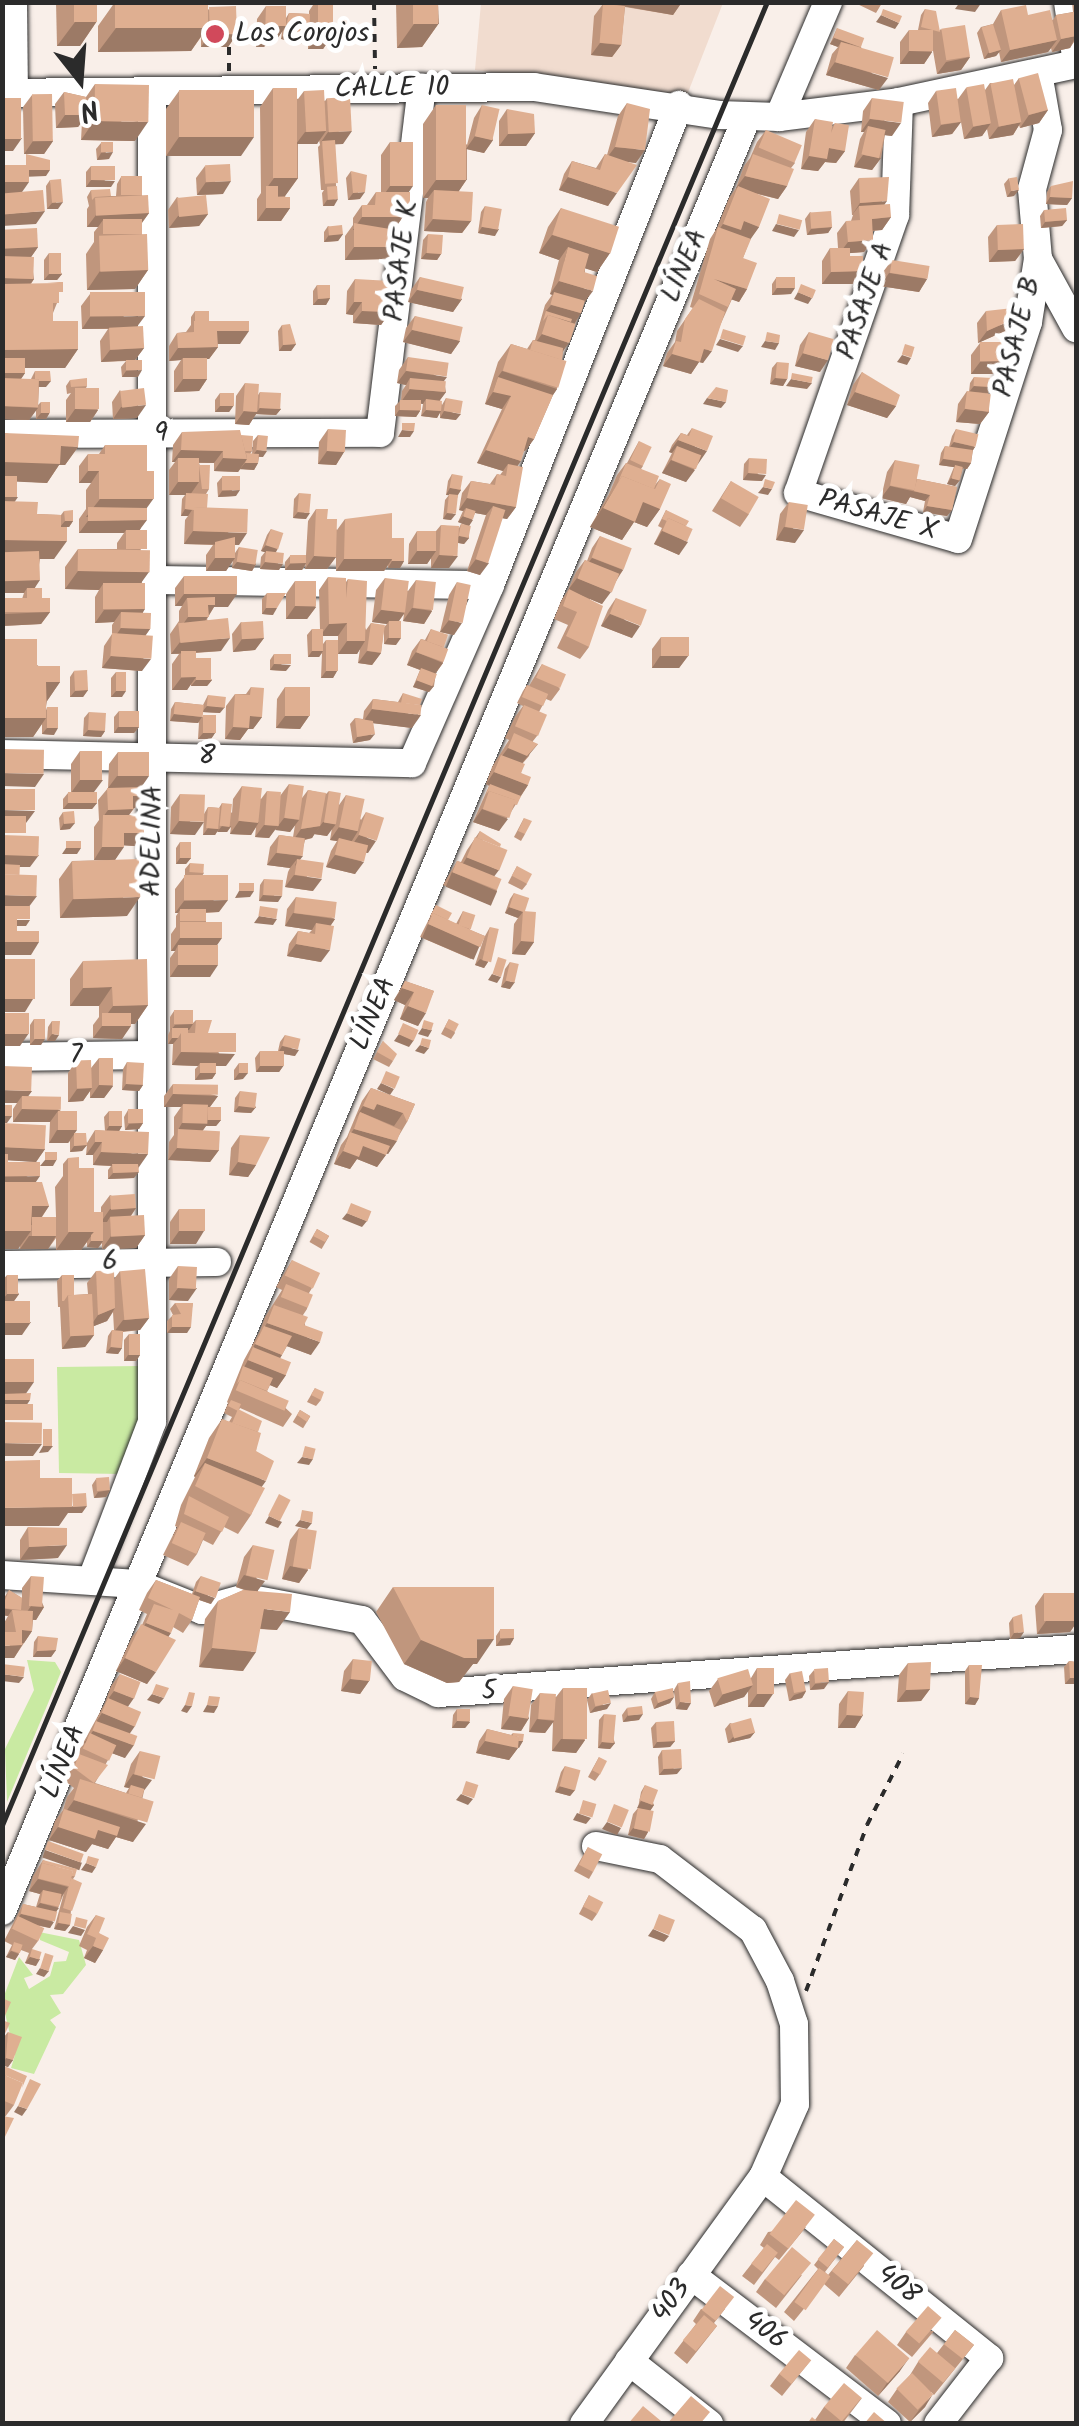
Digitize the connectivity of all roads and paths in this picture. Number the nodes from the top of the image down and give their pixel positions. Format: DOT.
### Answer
graph roads {
  1 [pos="13,2"];
  2 [pos="374,2"];
  3 [pos="828,2"];
  4 [pos="1068,2"];
  5 [pos="229,38"];
  6 [pos="1076,60"];
  7 [pos="1038,72"];
  8 [pos="422,88"];
  9 [pos="376,89"];
  10 [pos="229,90"];
  11 [pos="152,91"];
  12 [pos="8,93"];
  13 [pos="898,102"];
  14 [pos="680,105"];
  15 [pos="779,116"];
  16 [pos="747,117"];
  17 [pos="1038,259"];
  18 [pos="1076,328"];
  19 [pos="380,433"];
  20 [pos="2,434"];
  21 [pos="155,434"];
  22 [pos="798,493"];
  23 [pos="958,539"];
  24 [pos="156,580"];
  25 [pos="490,585"];
  26 [pos="2,754"];
  27 [pos="154,755"];
  28 [pos="150,1055"];
  29 [pos="2,1057"];
  30 [pos="150,1262"];
  31 [pos="216,1262"];
  32 [pos="2,1265"];
  33 [pos="2,1575"];
  34 [pos="92,1579"];
  35 [pos="137,1584"];
  36 [pos="1076,1649"];
  37 [pos="903,1754"];
  38 [pos="596,1846"];
  39 [pos="2,1911"];
  40 [pos="794,2024"];
  41 [pos="761,2177"];
  42 [pos="691,2275"];
  43 [pos="629,2361"];
  44 [pos="584,2424"];
  45 [pos="708,2424"];
  46 [pos="887,2424"];
  47 [pos="938,2424"];
  1 -- 12 [label="street"];
  2 -- 9 [label="path"];
  3 -- 15 [label="street"];
  4 -- 6 [label="street"];
  5 -- 10 [label="path"];
  6 -- 7 [label="street, CALLE 10"];
  7 -- 13 [label="street, CALLE 10"];
  7 -- 17 [label="street, PASAJE B"];
  8 -- 9 [label="street, CALLE 10"];
  8 -- 14 [label="street, CALLE 10"];
  8 -- 19 [label="street, PASAJE K"];
  9 -- 10 [label="street, CALLE 10"];
  10 -- 11 [label="street, CALLE 10"];
  11 -- 12 [label="street, CALLE 10"];
  11 -- 21 [label="street, ADELINA"];
  13 -- 15 [label="street, CALLE 10"];
  13 -- 22 [label="street, PASAJE A"];
  14 -- 16 [label="street, CALLE 10"];
  14 -- 25 [label="street"];
  15 -- 16 [label="street, CALLE 10"];
  16 -- 35 [label="street, LÍNEA"];
  17 -- 18 [label="street"];
  17 -- 23 [label="street, PASAJE B"];
  19 -- 21 [label="street, 9"];
  20 -- 21 [label="street, 9"];
  21 -- 24 [label="street, ADELINA"];
  22 -- 23 [label="street, PASAJE X"];
  24 -- 25 [label="street"];
  24 -- 27 [label="street, ADELINA"];
  25 -- 27 [label="street, 8"];
  26 -- 27 [label="street, 8"];
  27 -- 28 [label="street, ADELINA"];
  28 -- 29 [label="street, 7"];
  28 -- 30 [label="street, ADELINA"];
  30 -- 31 [label="street, 6"];
  30 -- 32 [label="street, 6"];
  30 -- 34 [label="street, ADELINA"];
  33 -- 34 [label="street, 5"];
  34 -- 35 [label="street, 5"];
  35 -- 36 [label="street, 5"];
  35 -- 39 [label="street, LÍNEA"];
  37 -- 40 [label="path"];
  38 -- 40 [label="street"];
  40 -- 41 [label="street, 403"];
  41 -- 42 [label="street, 403"];
  41 -- 47 [label="street, 408"];
  42 -- 43 [label="street, 403"];
  42 -- 46 [label="street, 406"];
  43 -- 44 [label="street, 403"];
  43 -- 45 [label="street"];
}
